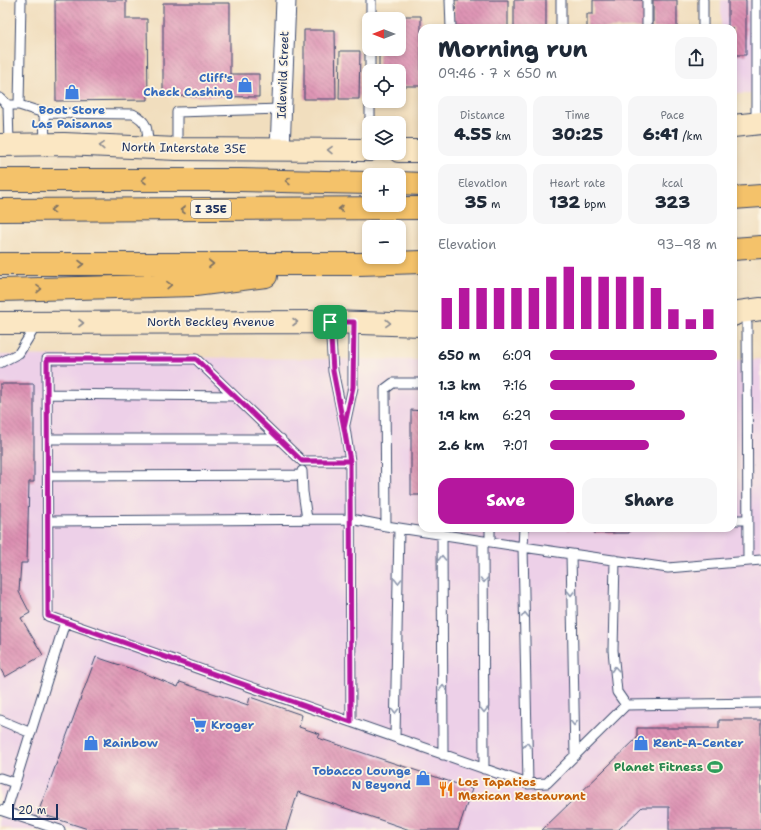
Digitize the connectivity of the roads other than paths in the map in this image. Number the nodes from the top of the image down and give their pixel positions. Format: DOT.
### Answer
graph roads {
  1 [pos="21,0"];
  2 [pos="286,0"];
  3 [pos="371,0"];
  4 [pos="450,0"];
  5 [pos="561,0"];
  6 [pos="647,0"];
  7 [pos="703,0"];
  8 [pos="756,0"];
  9 [pos="370,12"];
  10 [pos="450,24"];
  11 [pos="561,24"];
  12 [pos="647,24"];
  13 [pos="703,24"];
  14 [pos="0,98"];
  15 [pos="8,105"];
  16 [pos="19,105"];
  17 [pos="281,109"];
  18 [pos="44,113"];
  19 [pos="759,123"];
  20 [pos="737,126"];
  21 [pos="45,144"];
  22 [pos="4,145"];
  23 [pos="148,148"];
  24 [pos="177,149"];
  25 [pos="280,149"];
  26 [pos="362,150"];
  27 [pos="406,151"];
  28 [pos="418,151"];
  29 [pos="0,180"];
  30 [pos="362,183"];
  31 [pos="406,183"];
  32 [pos="418,184"];
  33 [pos="761,196"];
  34 [pos="737,198"];
  35 [pos="418,208"];
  36 [pos="0,210"];
  37 [pos="761,247"];
  38 [pos="737,249"];
  39 [pos="418,262"];
  40 [pos="0,264"];
  41 [pos="359,264"];
  42 [pos="0,290"];
  43 [pos="747,319"];
  44 [pos="330,322"];
  45 [pos="354,322"];
  46 [pos="0,323"];
  47 [pos="38,323"];
  48 [pos="418,325"];
  49 [pos="0,363"];
  50 [pos="418,384"];
  51 [pos="47,394"];
  52 [pos="234,396"];
  53 [pos="344,428"];
  54 [pos="48,439"];
  55 [pos="281,439"];
  56 [pos="302,461"];
  57 [pos="350,461"];
  58 [pos="302,475"];
  59 [pos="48,476"];
  60 [pos="307,519"];
  61 [pos="351,519"];
  62 [pos="737,520"];
  63 [pos="748,520"];
  64 [pos="48,521"];
  65 [pos="386,526"];
  66 [pos="399,528"];
  67 [pos="418,531"];
  68 [pos="428,532"];
  69 [pos="489,532"];
  70 [pos="524,532"];
  71 [pos="442,534"];
  72 [pos="487,542"];
  73 [pos="523,547"];
  74 [pos="571,554"];
  75 [pos="615,560"];
  76 [pos="761,560"];
  77 [pos="748,561"];
  78 [pos="65,622"];
  79 [pos="761,703"];
  80 [pos="626,705"];
  81 [pos="0,720"];
  82 [pos="351,722"];
  83 [pos="31,733"];
  84 [pos="395,738"];
  85 [pos="443,754"];
  86 [pos="575,756"];
  87 [pos="484,769"];
  88 [pos="0,778"];
  89 [pos="15,783"];
  90 [pos="528,784"];
  91 [pos="3,811"];
  92 [pos="60,830"];
  1 -- 16 [label="lane"];
  2 -- 17 [label="street, Idlewild Street"];
  3 -- 9 [label="lane"];
  4 -- 10 [label="lane"];
  5 -- 11 [label="lane"];
  6 -- 12 [label="lane"];
  7 -- 13 [label="lane"];
  8 -- 19 [label="lane"];
  14 -- 15 [label="lane"];
  15 -- 16 [label="lane"];
  15 -- 22 [label="lane"];
  16 -- 18 [label="lane"];
  17 -- 24 [label="lane"];
  17 -- 25 [label="street, Idlewild Street"];
  18 -- 21 [label="lane"];
  18 -- 23 [label="lane"];
  19 -- 20 [label="main road"];
  21 -- 22 [label="main road, North Interstate 35E"];
  23 -- 21 [label="main road, North Interstate 35E, one-way"];
  23 -- 24 [label="main road, North Interstate 35E"];
  24 -- 25 [label="main road, North Interstate 35E"];
  26 -- 25 [label="main road, North Interstate 35E, one-way"];
  27 -- 28 [label="main road"];
  30 -- 29 [label="highway, one-way"];
  31 -- 32 [label="highway"];
  33 -- 34 [label="highway"];
  35 -- 36 [label="highway, I 35E, one-way"];
  37 -- 38 [label="highway"];
  39 -- 41 [label="highway"];
  40 -- 41 [label="highway, one-way"];
  42 -- 41 [label="highway, one-way"];
  43 -- 63 [label="lane"];
  44 -- 45 [label="main road, North Beckley Avenue"];
  47 -- 44 [label="main road, North Beckley Avenue, one-way"];
  44 -- 53 [label="lane"];
  45 -- 48 [label="main road, North Beckley Avenue, one-way"];
  45 -- 53 [label="lane"];
  46 -- 47 [label="main road, North Beckley Avenue"];
  47 -- 49 [label="lane"];
  50 -- 65 [label="lane"];
  51 -- 52 [label="lane"];
  51 -- 52 [label="lane"];
  51 -- 54 [label="lane"];
  52 -- 55 [label="lane"];
  53 -- 57 [label="lane"];
  54 -- 55 [label="lane"];
  54 -- 59 [label="lane"];
  55 -- 56 [label="lane"];
  56 -- 57 [label="lane"];
  56 -- 58 [label="lane"];
  57 -- 61 [label="lane"];
  58 -- 59 [label="lane"];
  58 -- 60 [label="lane"];
  59 -- 64 [label="lane"];
  60 -- 61 [label="lane"];
  60 -- 64 [label="lane"];
  61 -- 65 [label="lane"];
  61 -- 82 [label="lane"];
  62 -- 63 [label="lane"];
  63 -- 77 [label="lane"];
  64 -- 78 [label="lane"];
  65 -- 66 [label="lane"];
  66 -- 67 [label="lane"];
  66 -- 84 [label="lane, one-way"];
  68 -- 71 [label="lane"];
  69 -- 72 [label="lane"];
  70 -- 73 [label="lane"];
  71 -- 72 [label="lane"];
  85 -- 71 [label="lane, one-way"];
  72 -- 73 [label="lane"];
  72 -- 87 [label="lane, one-way"];
  73 -- 74 [label="lane"];
  90 -- 73 [label="lane, one-way"];
  74 -- 75 [label="lane"];
  74 -- 86 [label="lane, one-way"];
  75 -- 77 [label="lane"];
  80 -- 75 [label="lane, one-way"];
  76 -- 77 [label="lane"];
  78 -- 82 [label="lane"];
  78 -- 83 [label="lane"];
  79 -- 80 [label="lane"];
  80 -- 86 [label="lane"];
  81 -- 83 [label="lane"];
  82 -- 84 [label="lane"];
  83 -- 89 [label="lane"];
  84 -- 85 [label="lane"];
  85 -- 87 [label="lane"];
  86 -- 90 [label="lane"];
  87 -- 90 [label="lane"];
  88 -- 89 [label="lane"];
  89 -- 91 [label="lane"];
  91 -- 92 [label="lane"];
}
